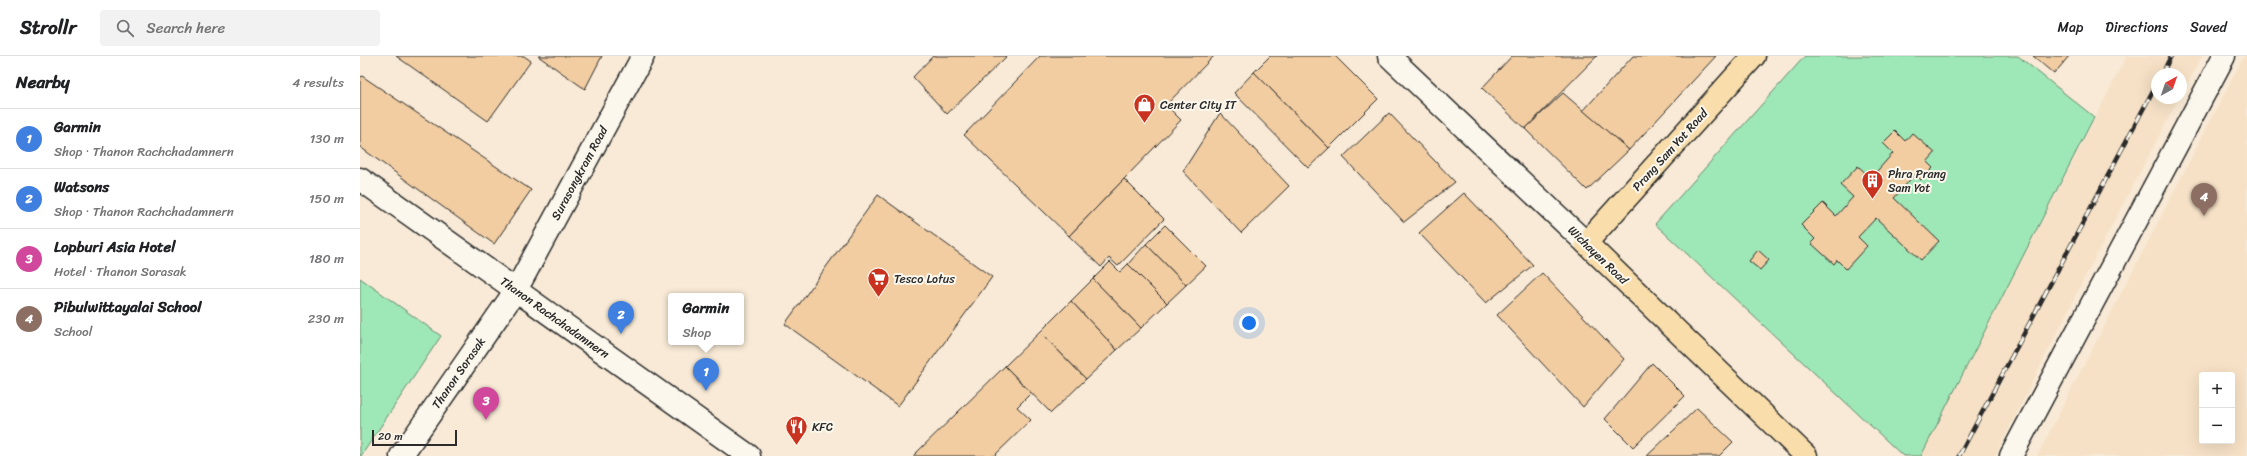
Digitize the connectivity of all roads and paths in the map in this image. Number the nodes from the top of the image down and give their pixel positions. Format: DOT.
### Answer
graph roads {
  1 [pos="643,56"];
  2 [pos="1388,56"];
  3 [pos="1754,56"];
  4 [pos="2224,56"];
  5 [pos="360,179"];
  6 [pos="1586,244"];
  7 [pos="516,290"];
  8 [pos="402,456"];
  9 [pos="750,456"];
  10 [pos="1806,456"];
  11 [pos="2011,456"];
  1 -- 7 [label="street, Surasongkram Road"];
  2 -- 6 [label="street, Wichayen Road"];
  3 -- 6 [label="main road, Prang Sam Yot Road"];
  4 -- 11 [label="street"];
  5 -- 7 [label="street, Thanon Rachchadamnern"];
  6 -- 10 [label="main road, Wichayen Road"];
  7 -- 8 [label="street, Thanon Sorasak"];
  7 -- 9 [label="street, Thanon Rachchadamnern"];
}
